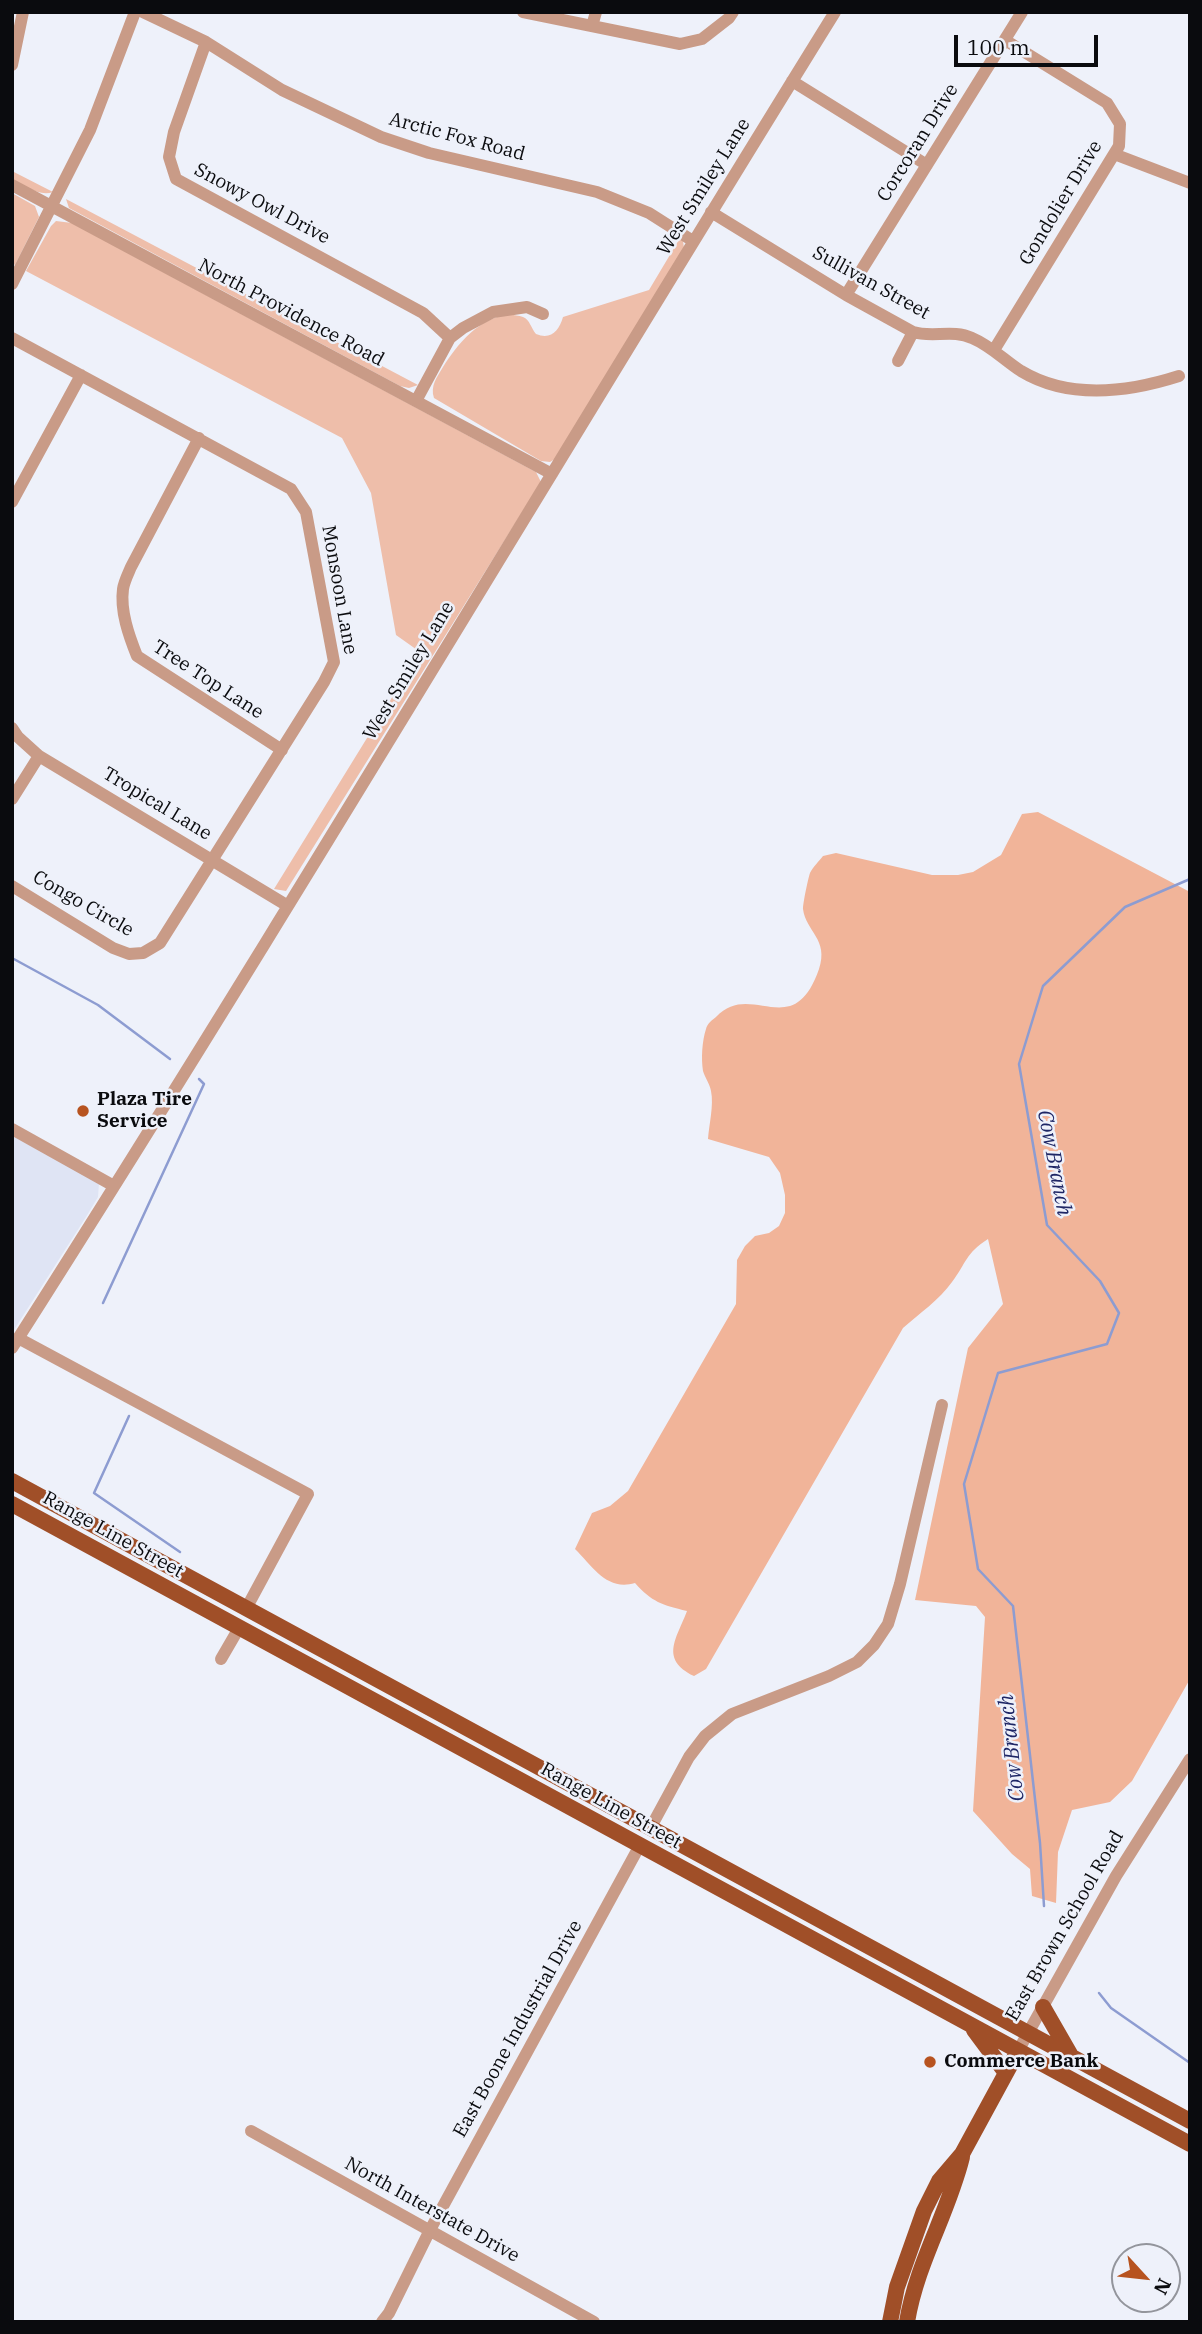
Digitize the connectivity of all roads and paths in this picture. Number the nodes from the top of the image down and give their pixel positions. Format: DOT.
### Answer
graph roads {
  1 [pos="23,12"];
  2 [pos="135,12"];
  3 [pos="143,12"];
  4 [pos="523,12"];
  5 [pos="596,12"];
  6 [pos="733,12"];
  7 [pos="835,12"];
  8 [pos="1022,12"];
  9 [pos="593,26"];
  10 [pos="1005,40"];
  11 [pos="206,42"];
  12 [pos="12,65"];
  13 [pos="792,81"];
  14 [pos="1114,154"];
  15 [pos="927,165"];
  16 [pos="1190,183"];
  17 [pos="12,185"];
  18 [pos="52,207"];
  19 [pos="711,212"];
  20 [pos="693,241"];
  21 [pos="12,284"];
  22 [pos="846,295"];
  23 [pos="543,314"];
  24 [pos="913,332"];
  25 [pos="12,338"];
  26 [pos="450,338"];
  27 [pos="994,350"];
  28 [pos="898,361"];
  29 [pos="81,374"];
  30 [pos="1179,376"];
  31 [pos="415,401"];
  32 [pos="199,439"];
  33 [pos="552,474"];
  34 [pos="12,502"];
  35 [pos="12,728"];
  36 [pos="282,750"];
  37 [pos="39,756"];
  38 [pos="12,799"];
  39 [pos="214,860"];
  40 [pos="12,886"];
  41 [pos="288,906"];
  42 [pos="12,1129"];
  43 [pos="114,1186"];
  44 [pos="15,1343"];
  45 [pos="942,1405"];
  46 [pos="12,1481"];
  47 [pos="12,1504"];
  48 [pos="173,1591"];
  49 [pos="247,1607"];
  50 [pos="239,1628"];
  51 [pos="322,1648"];
  52 [pos="221,1659"];
  53 [pos="1190,1759"];
  54 [pos="584,1815"];
  55 [pos="651,1827"];
  56 [pos="640,1845"];
  57 [pos="731,1871"];
  58 [pos="1043,2007"];
  59 [pos="971,2025"];
  60 [pos="1028,2033"];
  61 [pos="1018,2051"];
  62 [pos="1071,2056"];
  63 [pos="1006,2073"];
  64 [pos="1190,2121"];
  65 [pos="251,2132"];
  66 [pos="1190,2144"];
  67 [pos="962,2154"];
  68 [pos="430,2230"];
  69 [pos="382,2322"];
  70 [pos="594,2322"];
  71 [pos="890,2322"];
  72 [pos="907,2322"];
  1 -- 12 [label="street"];
  2 -- 18 [label="street"];
  3 -- 11 [label="street, Arctic Fox Road"];
  4 -- 9 [label="street"];
  5 -- 9 [label="street"];
  6 -- 9 [label="street"];
  7 -- 13 [label="street, West Smiley Lane"];
  8 -- 10 [label="street, Corcoran Drive"];
  10 -- 14 [label="street, Gondolier Drive"];
  10 -- 15 [label="street, Corcoran Drive"];
  11 -- 20 [label="street, Arctic Fox Road"];
  11 -- 26 [label="street, Snowy Owl Drive"];
  13 -- 15 [label="street"];
  13 -- 19 [label="street, West Smiley Lane"];
  14 -- 16 [label="street"];
  14 -- 27 [label="street, Gondolier Drive"];
  15 -- 22 [label="street, Corcoran Drive"];
  17 -- 18 [label="street, North Providence Road"];
  18 -- 21 [label="street"];
  18 -- 31 [label="street, North Providence Road"];
  19 -- 20 [label="street, West Smiley Lane"];
  19 -- 22 [label="street, Sullivan Street"];
  20 -- 33 [label="street, West Smiley Lane"];
  22 -- 24 [label="street, Sullivan Street"];
  23 -- 26 [label="street"];
  24 -- 27 [label="street, Sullivan Street"];
  24 -- 28 [label="street"];
  25 -- 29 [label="street, Monsoon Lane"];
  26 -- 31 [label="street"];
  27 -- 30 [label="street, Sullivan Street"];
  29 -- 32 [label="street, Monsoon Lane"];
  29 -- 34 [label="street"];
  31 -- 33 [label="street, North Providence Road"];
  32 -- 36 [label="street, Monsoon Lane"];
  32 -- 36 [label="street, Tree Top Lane"];
  33 -- 41 [label="street, West Smiley Lane"];
  35 -- 37 [label="street, Tropical Lane"];
  36 -- 39 [label="street, Monsoon Lane"];
  37 -- 38 [label="street"];
  37 -- 39 [label="street, Tropical Lane"];
  39 -- 40 [label="street, Congo Circle"];
  39 -- 41 [label="street, Tropical Lane"];
  41 -- 43 [label="street, West Smiley Lane"];
  42 -- 43 [label="street"];
  43 -- 44 [label="street, West Smiley Lane"];
  44 -- 49 [label="street"];
  45 -- 55 [label="street"];
  46 -- 49 [label="main road, Range Line Street"];
  47 -- 48 [label="main road, Range Line Street"];
  48 -- 49 [label="main road"];
  48 -- 50 [label="main road, Range Line Street"];
  49 -- 51 [label="main road, Range Line Street"];
  50 -- 51 [label="main road"];
  50 -- 52 [label="street"];
  50 -- 54 [label="main road, Range Line Street"];
  51 -- 55 [label="main road, Range Line Street"];
  53 -- 58 [label="street, East Brown School Road"];
  54 -- 55 [label="main road"];
  54 -- 56 [label="main road, Range Line Street"];
  55 -- 57 [label="main road, Range Line Street"];
  56 -- 57 [label="main road"];
  56 -- 59 [label="main road, Range Line Street"];
  56 -- 68 [label="street, East Boone Industrial Drive"];
  57 -- 60 [label="main road, Range Line Street"];
  58 -- 60 [label="street, East Brown School Road"];
  58 -- 62 [label="main road"];
  59 -- 61 [label="main road, Range Line Street"];
  59 -- 63 [label="main road"];
  60 -- 61 [label="street, East Brown School Road"];
  60 -- 62 [label="main road, Range Line Street"];
  61 -- 63 [label="main road, East Brown School Road"];
  61 -- 66 [label="main road, Range Line Street"];
  62 -- 64 [label="main road, Range Line Street"];
  63 -- 67 [label="main road, East Brown School Road"];
  65 -- 68 [label="street, North Interstate Drive"];
  67 -- 71 [label="main road, East Brown School Road"];
  67 -- 72 [label="main road, East Brown School Road"];
  68 -- 69 [label="street, East Boone Industrial Drive"];
  68 -- 70 [label="street, North Interstate Drive"];
}
